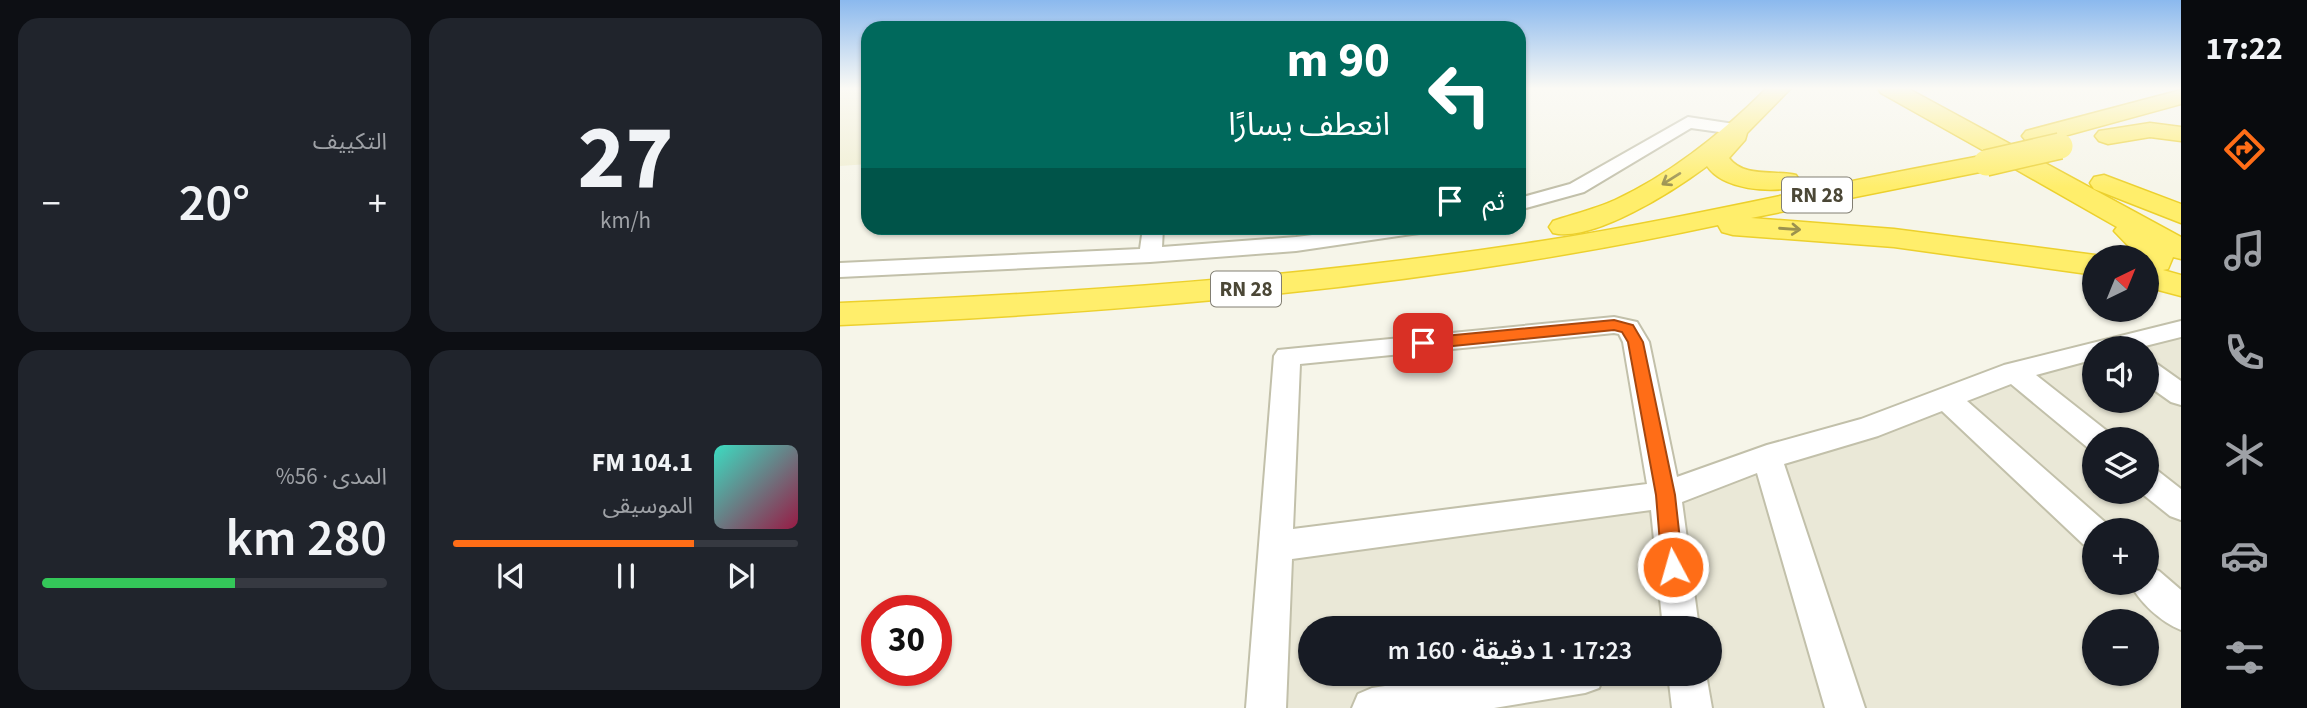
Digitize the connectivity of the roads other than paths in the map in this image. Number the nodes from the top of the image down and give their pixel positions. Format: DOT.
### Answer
graph roads {
  1 [pos="1743,121"];
  2 [pos="1753,121"];
  3 [pos="1964,121"];
  4 [pos="1983,121"];
  5 [pos="2079,121"];
  6 [pos="2148,121"];
  7 [pos="1734,129"];
  8 [pos="2181,134"];
  9 [pos="2093,138"];
  10 [pos="1975,157"];
  11 [pos="2065,157"];
  12 [pos="2038,170"];
  13 [pos="1786,181"];
  14 [pos="1884,181"];
  15 [pos="1526,202"];
  16 [pos="2181,214"];
  17 [pos="1564,227"];
  18 [pos="2181,227"];
  19 [pos="1648,231"];
  20 [pos="1526,233"];
  21 [pos="1152,235"];
  22 [pos="1361,235"];
  23 [pos="1517,235"];
  24 [pos="2148,245"];
  25 [pos="2181,250"];
  26 [pos="1150,255"];
  27 [pos="2082,260"];
  28 [pos="2082,260"];
  29 [pos="840,270"];
  30 [pos="2160,280"];
  31 [pos="2181,286"];
  32 [pos="840,295"];
  33 [pos="840,314"];
  34 [pos="2181,329"];
  35 [pos="2153,336"];
  36 [pos="2082,354"];
  37 [pos="2014,372"];
  38 [pos="2159,379"];
  39 [pos="2181,395"];
  40 [pos="1946,398"];
  41 [pos="2082,427"];
  42 [pos="1767,457"];
  43 [pos="2159,490"];
  44 [pos="1665,495"];
  45 [pos="2181,507"];
  46 [pos="2082,522"];
  47 [pos="1276,546"];
  48 [pos="2159,593"];
  49 [pos="2181,613"];
  50 [pos="1680,616"];
  51 [pos="1510,686"];
  52 [pos="1689,686"];
  53 [pos="1266,708"];
  54 [pos="1372,708"];
  55 [pos="1692,708"];
  56 [pos="1845,708"];
  1 -- 7 [label="highway"];
  2 -- 13 [label="highway"];
  3 -- 12 [label="highway"];
  4 -- 11 [label="highway"];
  5 -- 10 [label="highway"];
  6 -- 9 [label="highway, RN 28"];
  7 -- 15 [label="street"];
  7 -- 17 [label="highway, one-way"];
  8 -- 9 [label="highway"];
  9 -- 11 [label="highway, RN 28"];
  10 -- 11 [label="highway, RN 28, bridge"];
  10 -- 13 [label="highway"];
  10 -- 14 [label="highway, RN 28"];
  11 -- 16 [label="highway"];
  11 -- 18 [label="highway"];
  12 -- 24 [label="highway"];
  12 -- 25 [label="highway"];
  13 -- 17 [label="highway"];
  14 -- 19 [label="highway, RN 28"];
  14 -- 27 [label="highway"];
  17 -- 20 [label="highway, RN 28"];
  19 -- 28 [label="highway, one-way"];
  19 -- 33 [label="highway, RN 28"];
  21 -- 26 [label="street"];
  22 -- 26 [label="street"];
  23 -- 32 [label="highway, RN 28"];
  26 -- 29 [label="street"];
  30 -- 31 [label="highway"];
  34 -- 35 [label="street"];
  36 -- 37 [label="street"];
  37 -- 40 [label="street"];
  37 -- 41 [label="street"];
  38 -- 39 [label="street"];
  40 -- 42 [label="street"];
  40 -- 46 [label="street"];
  42 -- 44 [label="street"];
  42 -- 56 [label="street"];
  43 -- 45 [label="street"];
  44 -- 47 [label="street"];
  44 -- 47 [label="street"];
  44 -- 50 [label="street"];
  47 -- 53 [label="street"];
  48 -- 49 [label="street"];
  51 -- 54 [label="street"];
  52 -- 55 [label="street"];
}
